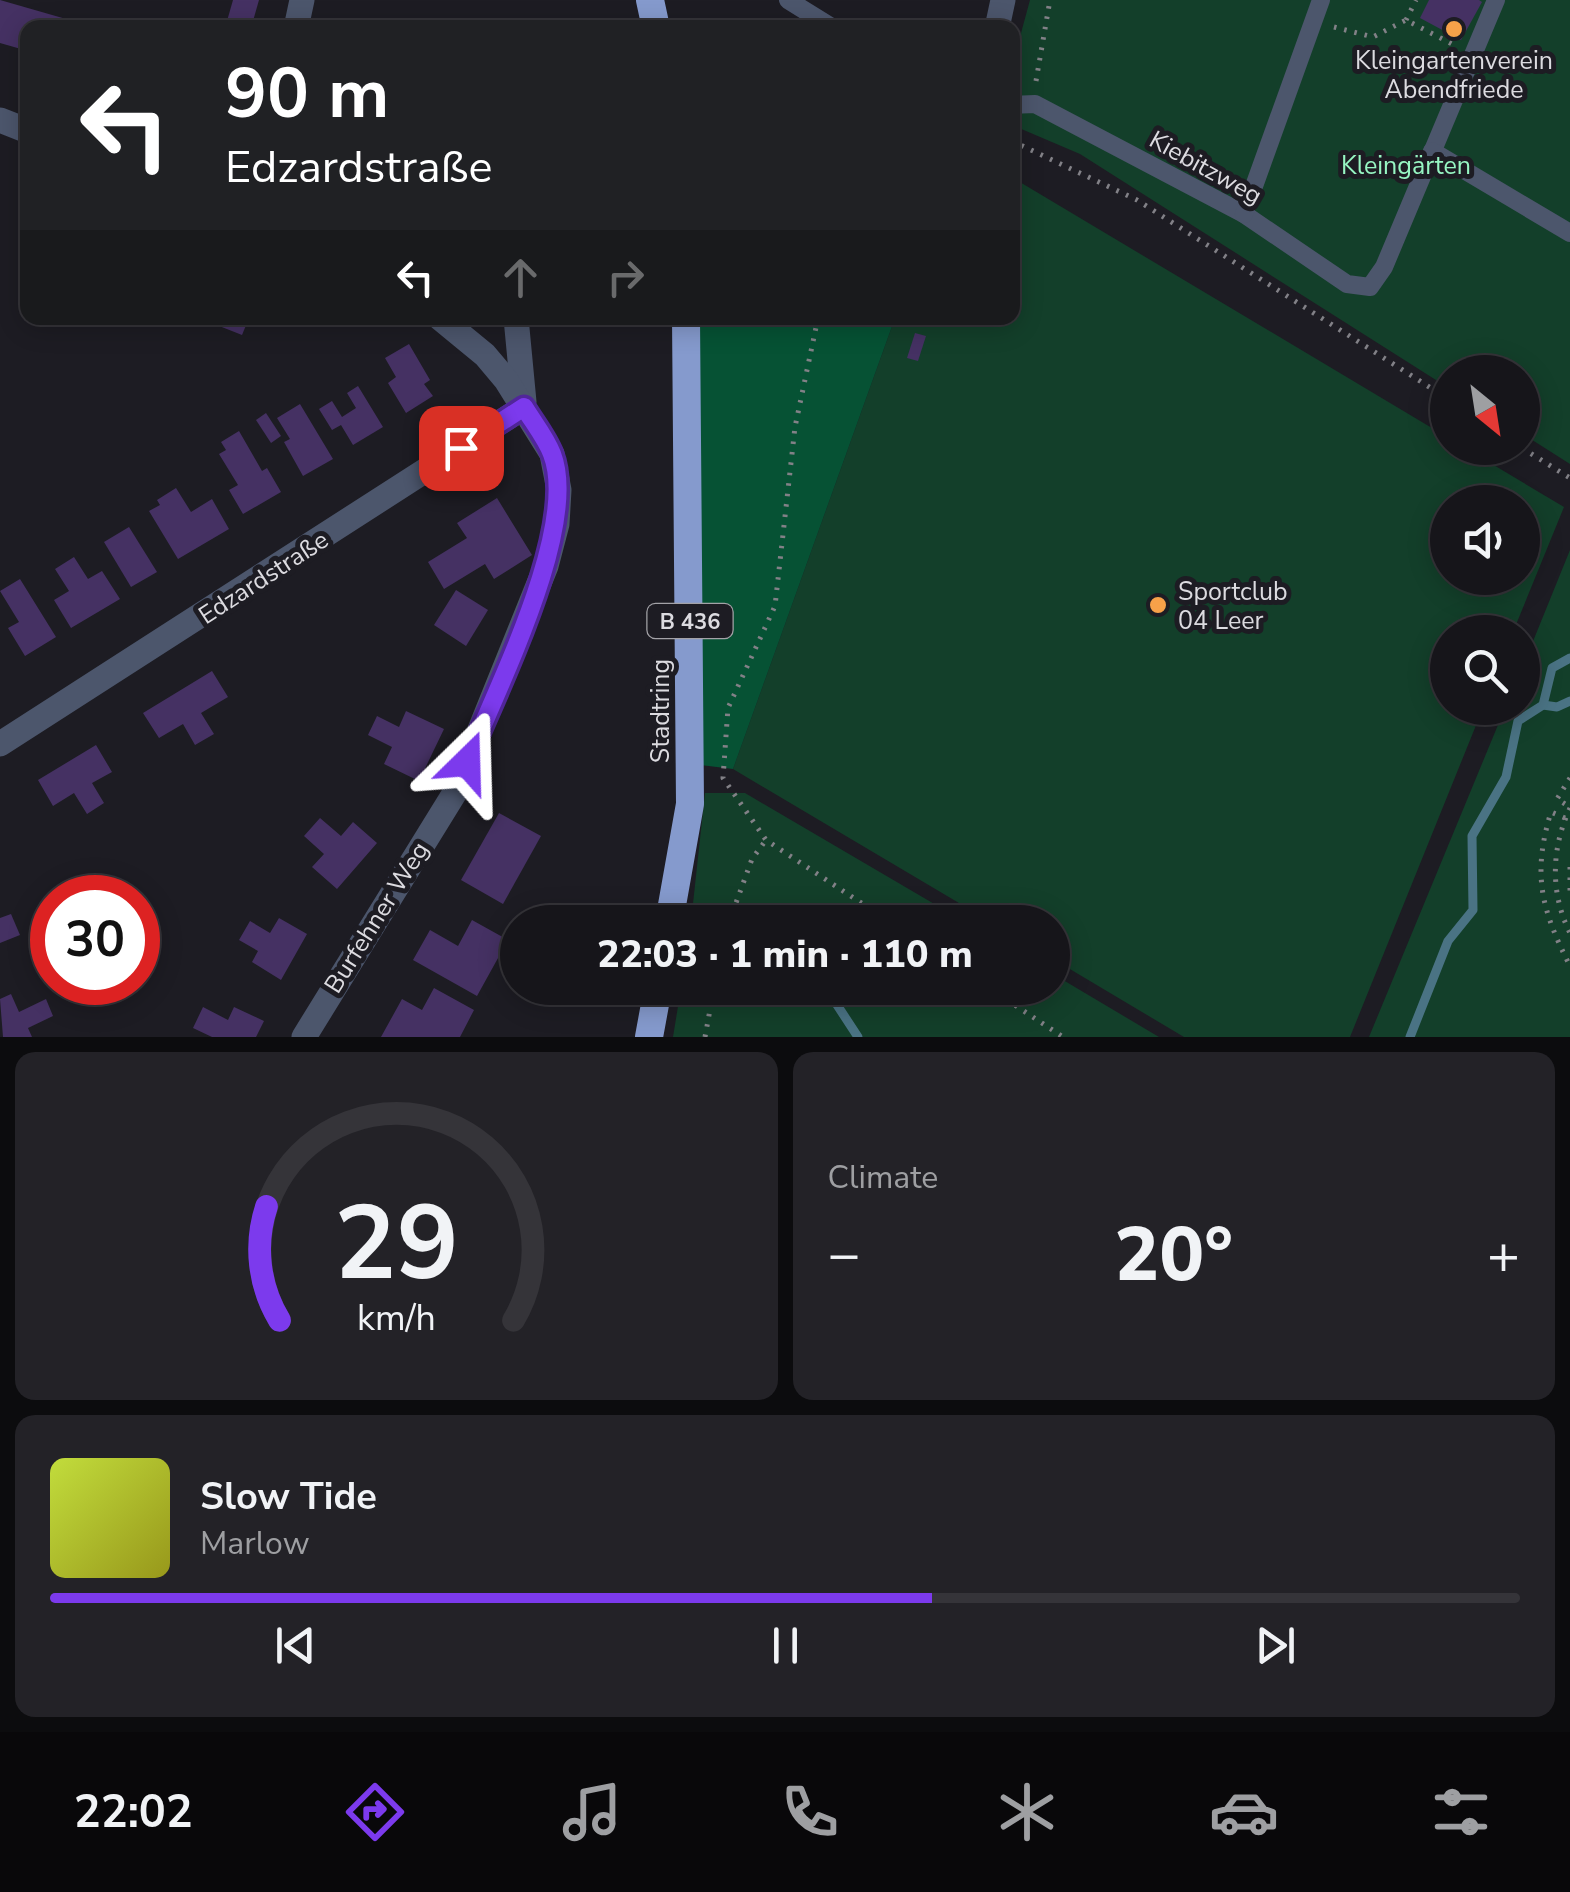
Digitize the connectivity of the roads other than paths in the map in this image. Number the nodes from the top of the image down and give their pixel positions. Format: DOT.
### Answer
graph roads {
  1 [pos="788,0"];
  2 [pos="1321,0"];
  3 [pos="1496,0"];
  4 [pos="820,20"];
  5 [pos="1020,105"];
  6 [pos="1432,150"];
  7 [pos="1244,214"];
  8 [pos="1570,234"];
  9 [pos="449,325"];
  10 [pos="517,325"];
  11 [pos="686,325"];
  12 [pos="524,407"];
  13 [pos="0,744"];
  14 [pos="673,905"];
  15 [pos="655,1005"];
  16 [pos="304,1037"];
  17 [pos="649,1037"];
  1 -- 4 [label="lane"];
  2 -- 7 [label="lane"];
  3 -- 6 [label="lane"];
  5 -- 7 [label="lane, Kiebitzweg"];
  6 -- 7 [label="lane, Kiebitzweg"];
  6 -- 8 [label="lane"];
  9 -- 12 [label="street, Burfehner Weg"];
  10 -- 12 [label="street"];
  11 -- 14 [label="highway, Stadtring / B 436"];
  12 -- 13 [label="street, Edzardstraße"];
  12 -- 16 [label="street, Burfehner Weg"];
  15 -- 17 [label="highway"];
}
